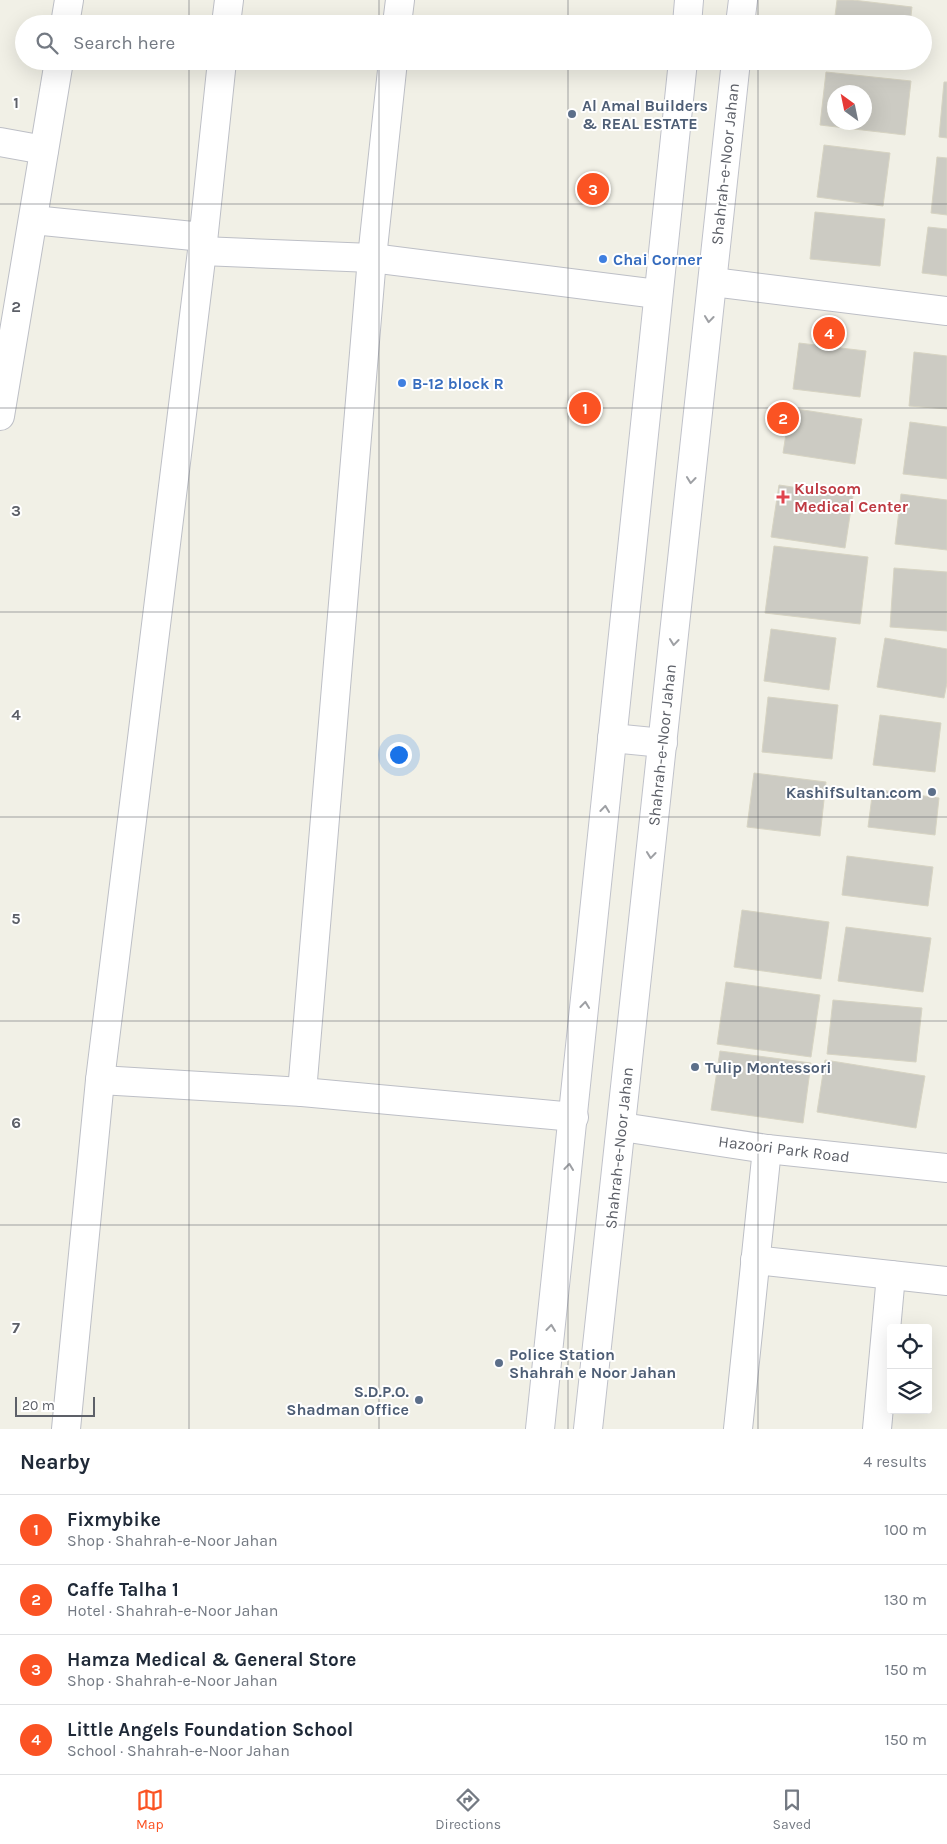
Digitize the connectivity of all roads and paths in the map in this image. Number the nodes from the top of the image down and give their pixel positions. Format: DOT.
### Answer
graph roads {
  1 [pos="69,0"];
  2 [pos="229,0"];
  3 [pos="400,0"];
  4 [pos="689,0"];
  5 [pos="743,0"];
  6 [pos="66,15"];
  7 [pos="227,15"];
  8 [pos="398,15"];
  9 [pos="688,15"];
  10 [pos="741,15"];
  11 [pos="57,70"];
  12 [pos="221,70"];
  13 [pos="392,70"];
  14 [pos="682,70"];
  15 [pos="735,70"];
  16 [pos="0,142"];
  17 [pos="44,150"];
  18 [pos="33,220"];
  19 [pos="203,244"];
  20 [pos="372,258"];
  21 [pos="712,282"];
  22 [pos="657,294"];
  23 [pos="947,311"];
  24 [pos="0,416"];
  25 [pos="612,738"];
  26 [pos="662,743"];
  27 [pos="100,1080"];
  28 [pos="302,1092"];
  29 [pos="574,1117"];
  30 [pos="622,1127"];
  31 [pos="766,1149"];
  32 [pos="947,1168"];
  33 [pos="755,1260"];
  34 [pos="891,1275"];
  35 [pos="947,1281"];
  36 [pos="66,1429"];
  37 [pos="540,1429"];
  38 [pos="588,1429"];
  39 [pos="738,1429"];
  40 [pos="877,1429"];
  1 -- 6 [label="street"];
  2 -- 7 [label="street"];
  3 -- 8 [label="street"];
  4 -- 9 [label="street"];
  5 -- 10 [label="street"];
  11 -- 17 [label="street"];
  12 -- 19 [label="street"];
  13 -- 20 [label="street"];
  14 -- 22 [label="street"];
  15 -- 21 [label="street, Shahrah-e-Noor Jahan"];
  16 -- 17 [label="street"];
  17 -- 18 [label="street"];
  18 -- 19 [label="street"];
  18 -- 24 [label="street"];
  19 -- 20 [label="street"];
  19 -- 27 [label="street"];
  20 -- 22 [label="street"];
  20 -- 28 [label="street"];
  21 -- 23 [label="street"];
  21 -- 26 [label="street, Shahrah-e-Noor Jahan, one-way"];
  22 -- 25 [label="street"];
  25 -- 26 [label="street"];
  29 -- 25 [label="street, one-way"];
  26 -- 30 [label="street, Shahrah-e-Noor Jahan, one-way"];
  27 -- 28 [label="street"];
  27 -- 36 [label="street"];
  28 -- 29 [label="street"];
  37 -- 29 [label="street, one-way"];
  30 -- 31 [label="street, Hazoori Park Road"];
  30 -- 38 [label="street, Shahrah-e-Noor Jahan"];
  31 -- 32 [label="street, Hazoori Park Road"];
  31 -- 33 [label="street"];
  33 -- 34 [label="street"];
  33 -- 39 [label="street"];
  34 -- 35 [label="street"];
  34 -- 40 [label="street"];
}
